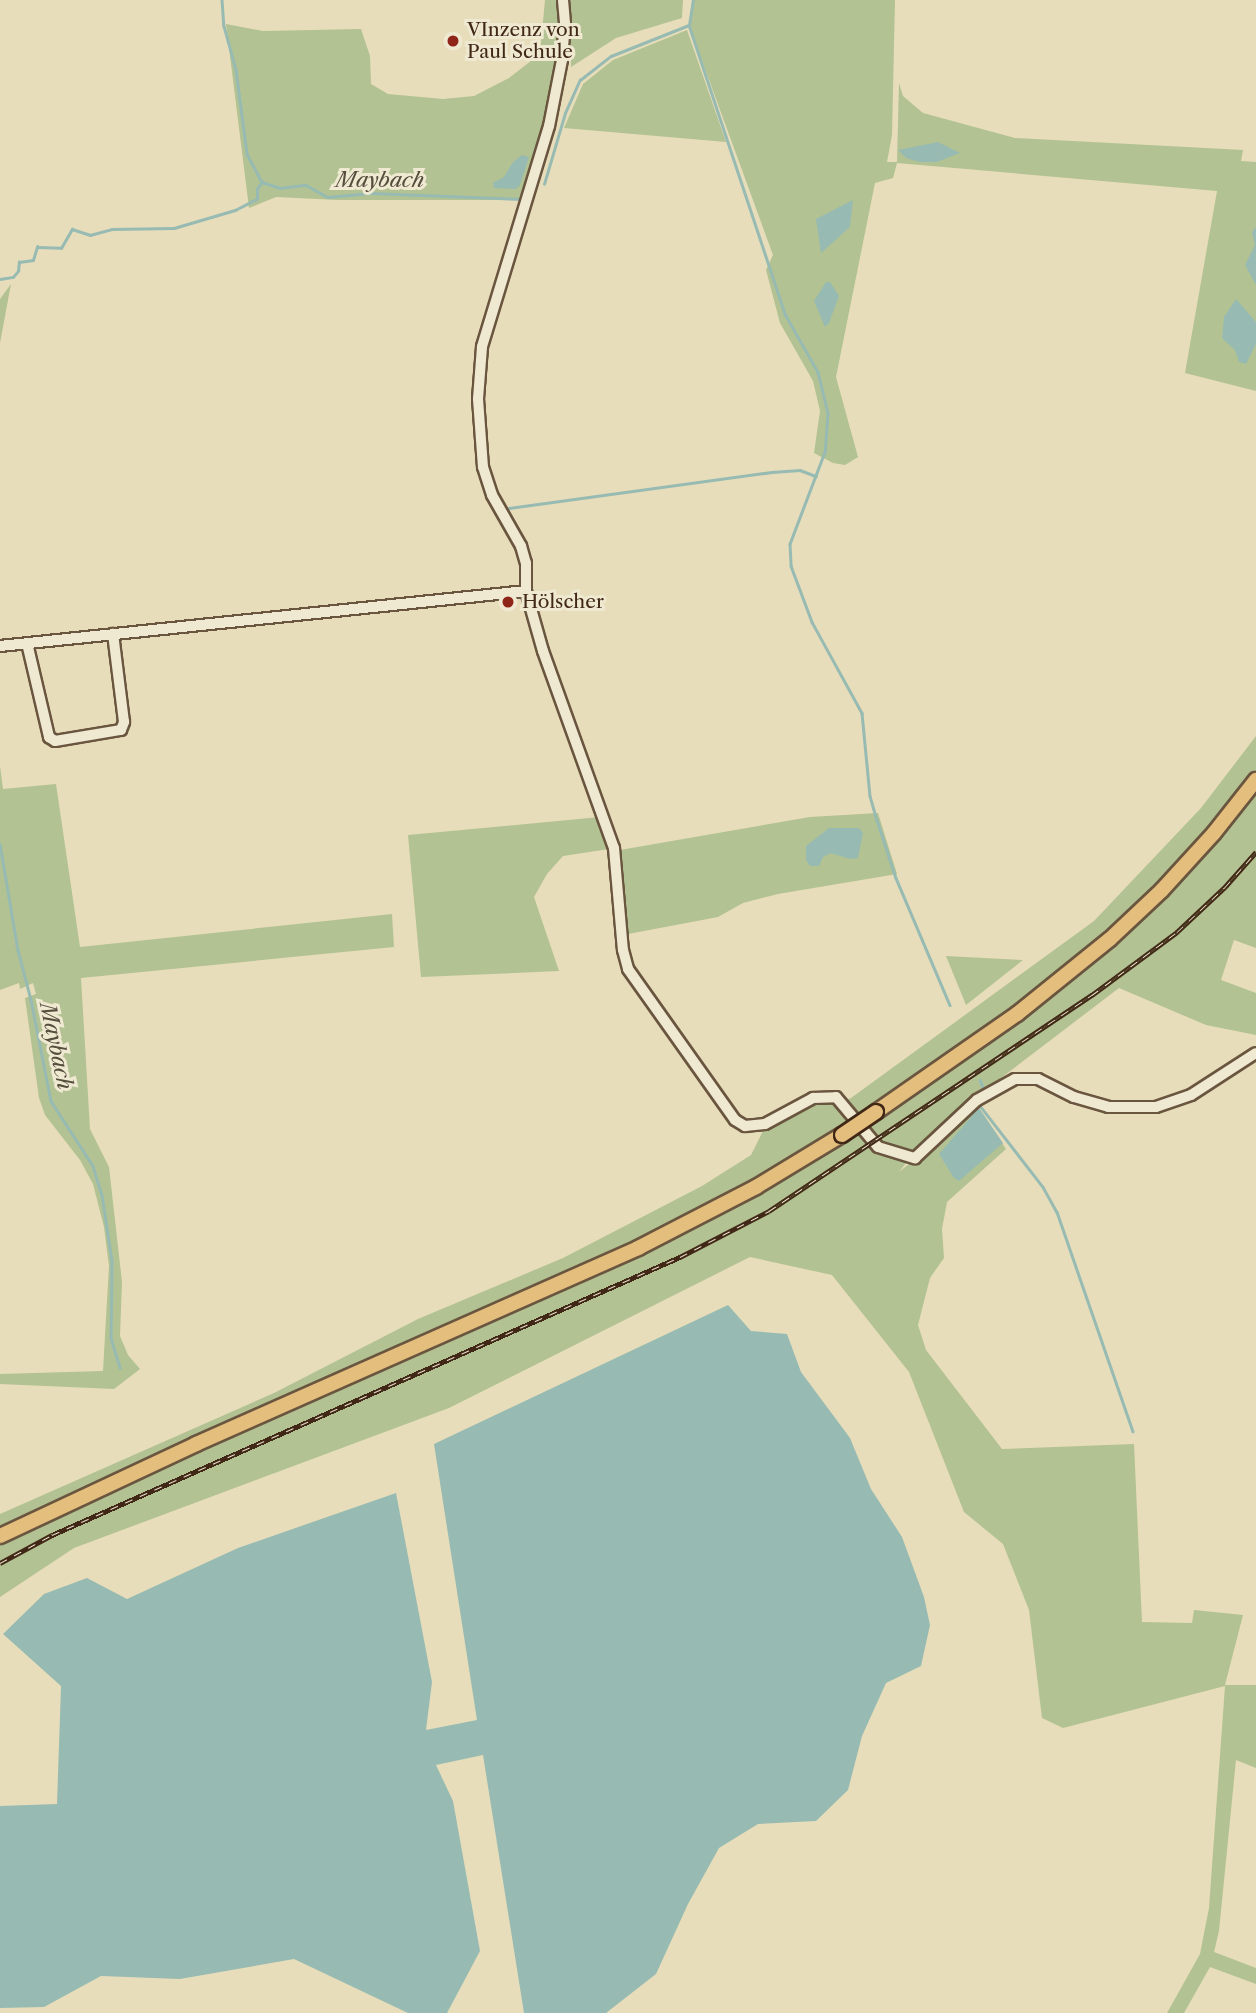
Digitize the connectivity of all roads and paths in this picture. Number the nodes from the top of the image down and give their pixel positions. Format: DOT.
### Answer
graph roads {
  1 [pos="563,0"];
  2 [pos="526,591"];
  3 [pos="113,634"];
  4 [pos="27,643"];
  5 [pos="0,646"];
  6 [pos="1256,780"];
  7 [pos="1256,1053"];
  8 [pos="0,1535"];
  1 -- 2 [label="street"];
  2 -- 3 [label="street"];
  2 -- 7 [label="street"];
  3 -- 4 [label="street"];
  3 -- 4 [label="street"];
  4 -- 5 [label="street"];
  6 -- 8 [label="main road, bridge"];
}
